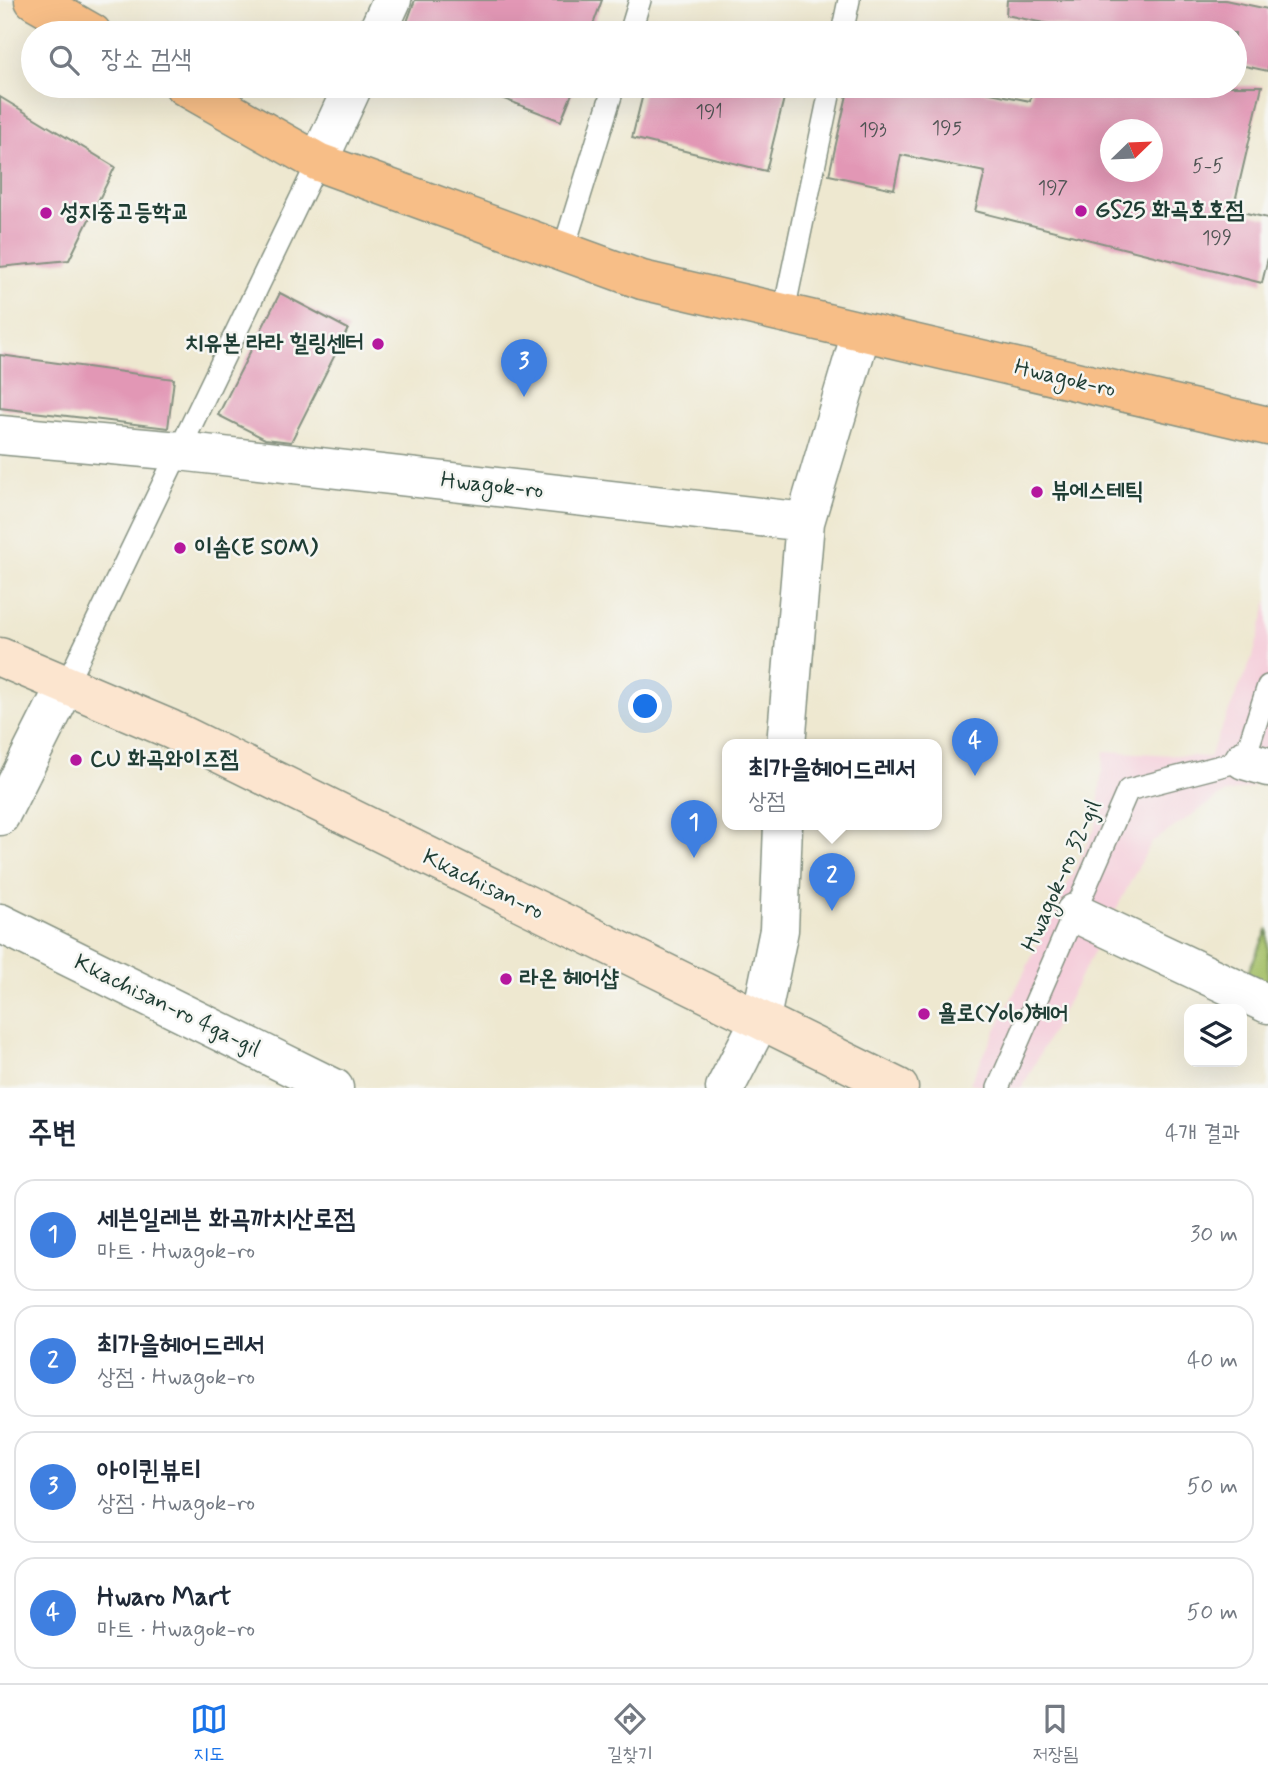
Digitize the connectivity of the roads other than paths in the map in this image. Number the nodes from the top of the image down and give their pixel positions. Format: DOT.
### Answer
graph roads {
  1 [pos="34,0"];
  2 [pos="392,0"];
  3 [pos="640,0"];
  4 [pos="849,0"];
  5 [pos="71,21"];
  6 [pos="382,21"];
  7 [pos="634,21"];
  8 [pos="845,21"];
  9 [pos="205,98"];
  10 [pos="347,98"];
  11 [pos="610,98"];
  12 [pos="828,98"];
  13 [pos="318,162"];
  14 [pos="563,251"];
  15 [pos="784,311"];
  16 [pos="861,333"];
  17 [pos="1268,426"];
  18 [pos="0,436"];
  19 [pos="179,451"];
  20 [pos="805,522"];
  21 [pos="0,657"];
  22 [pos="66,685"];
  23 [pos="1268,686"];
  24 [pos="787,739"];
  25 [pos="1256,764"];
  26 [pos="0,816"];
  27 [pos="783,830"];
  28 [pos="1075,913"];
  29 [pos="0,923"];
  30 [pos="1254,998"];
  31 [pos="761,1018"];
  32 [pos="334,1088"];
  33 [pos="726,1088"];
  34 [pos="899,1088"];
  35 [pos="998,1088"];
  1 -- 5 [label="main road"];
  2 -- 6 [label="street"];
  3 -- 7 [label="lane"];
  4 -- 8 [label="lane"];
  9 -- 13 [label="main road, Hwagok-ro"];
  10 -- 13 [label="street"];
  11 -- 14 [label="lane"];
  12 -- 15 [label="lane"];
  13 -- 14 [label="main road, Hwagok-ro"];
  13 -- 19 [label="lane"];
  14 -- 15 [label="main road, Hwagok-ro"];
  15 -- 16 [label="main road, Hwagok-ro"];
  16 -- 17 [label="main road, Hwagok-ro"];
  16 -- 20 [label="street"];
  18 -- 19 [label="street, Hwagok-ro"];
  19 -- 20 [label="street, Hwagok-ro"];
  19 -- 22 [label="lane"];
  20 -- 24 [label="street"];
  21 -- 22 [label="street, Kkachisan-ro"];
  22 -- 26 [label="street"];
  22 -- 31 [label="street, Kkachisan-ro"];
  23 -- 25 [label="lane, Hwagok-ro 32-gil"];
  25 -- 28 [label="lane, Hwagok-ro 32-gil"];
  27 -- 31 [label="street"];
  28 -- 30 [label="street"];
  28 -- 35 [label="lane, Hwagok-ro 32-gil"];
  29 -- 32 [label="street, Kkachisan-ro 4ga-gil"];
  31 -- 33 [label="street"];
  31 -- 34 [label="street, Kkachisan-ro"];
}
